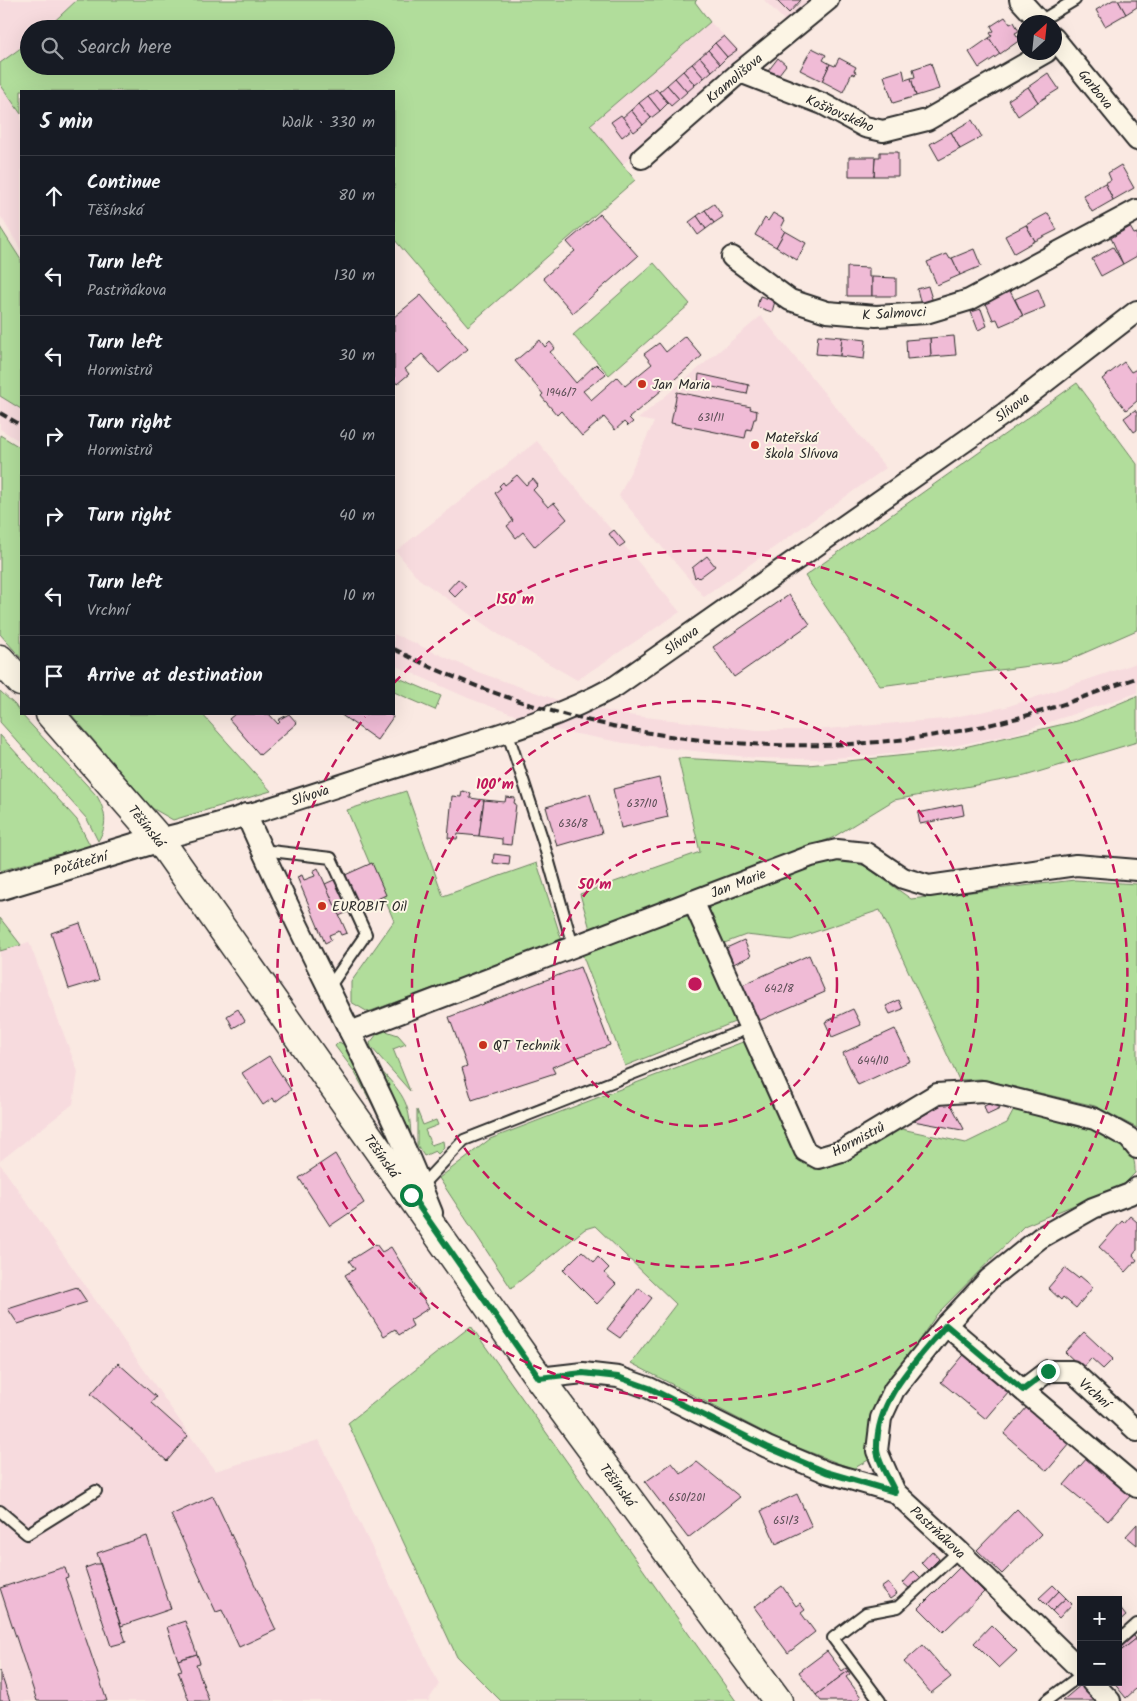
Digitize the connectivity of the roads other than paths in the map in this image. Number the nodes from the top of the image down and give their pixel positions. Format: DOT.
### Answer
graph roads {
  1 [pos="828,0"];
  2 [pos="1020,0"];
  3 [pos="1075,0"];
  4 [pos="1034,15"];
  5 [pos="1051,15"];
  6 [pos="1062,55"];
  7 [pos="1030,60"];
  8 [pos="740,72"];
  9 [pos="1137,140"];
  10 [pos="642,158"];
  11 [pos="1137,210"];
  12 [pos="732,258"];
  13 [pos="1137,311"];
  14 [pos="0,659"];
  15 [pos="20,681"];
  16 [pos="51,715"];
  17 [pos="506,732"];
  18 [pos="246,814"];
  19 [pos="159,839"];
  20 [pos="261,850"];
  21 [pos="1137,870"];
  22 [pos="0,887"];
  23 [pos="692,901"];
  24 [pos="573,946"];
  25 [pos="330,986"];
  26 [pos="750,1028"];
  27 [pos="350,1032"];
  28 [pos="1137,1148"];
  29 [pos="1137,1188"];
  30 [pos="416,1190"];
  31 [pos="946,1325"];
  32 [pos="539,1378"];
  33 [pos="1023,1390"];
  34 [pos="1137,1431"];
  35 [pos="1137,1487"];
  36 [pos="96,1492"];
  37 [pos="895,1492"];
  38 [pos="0,1511"];
  39 [pos="959,1551"];
  40 [pos="1137,1624"];
  41 [pos="1122,1637"];
  42 [pos="1077,1666"];
  43 [pos="1077,1678"];
  44 [pos="1096,1686"];
  45 [pos="778,1701"];
  46 [pos="880,1701"];
  47 [pos="1046,1701"];
  48 [pos="1110,1701"];
  1 -- 8 [label="street, Kramolišova"];
  2 -- 4 [label="street"];
  3 -- 5 [label="lane"];
  6 -- 9 [label="street, Garbova"];
  7 -- 8 [label="street, Košňovského"];
  8 -- 10 [label="street, Kramolišova"];
  11 -- 12 [label="street, K Salmovci"];
  13 -- 17 [label="street, Slívova"];
  14 -- 15 [label="main road"];
  16 -- 19 [label="main road, Těšínská"];
  17 -- 18 [label="street, Slívova"];
  17 -- 24 [label="lane"];
  18 -- 19 [label="street, Slívova"];
  18 -- 20 [label="street"];
  19 -- 22 [label="street, Počáteční"];
  19 -- 30 [label="main road, Těšínská"];
  20 -- 25 [label="street"];
  20 -- 25 [label="lane"];
  21 -- 23 [label="street, Jan Marie"];
  23 -- 24 [label="street, Jan Marie"];
  23 -- 26 [label="street, Hormistrů"];
  24 -- 27 [label="street, Jan Marie"];
  25 -- 27 [label="street"];
  26 -- 28 [label="street, Hormistrů"];
  26 -- 30 [label="lane"];
  27 -- 30 [label="street"];
  29 -- 31 [label="street"];
  30 -- 32 [label="main road, Těšínská"];
  31 -- 33 [label="street"];
  31 -- 37 [label="street"];
  32 -- 37 [label="street, Pastrňákova"];
  32 -- 45 [label="main road, Těšínská"];
  33 -- 34 [label="street, Vrchní"];
  33 -- 35 [label="street"];
  36 -- 38 [label="lane"];
  37 -- 39 [label="street, Pastrňákova"];
  39 -- 42 [label="street, Pastrňákova"];
  39 -- 46 [label="lane"];
  40 -- 41 [label="lane"];
  43 -- 47 [label="lane"];
  44 -- 48 [label="street"];
}
